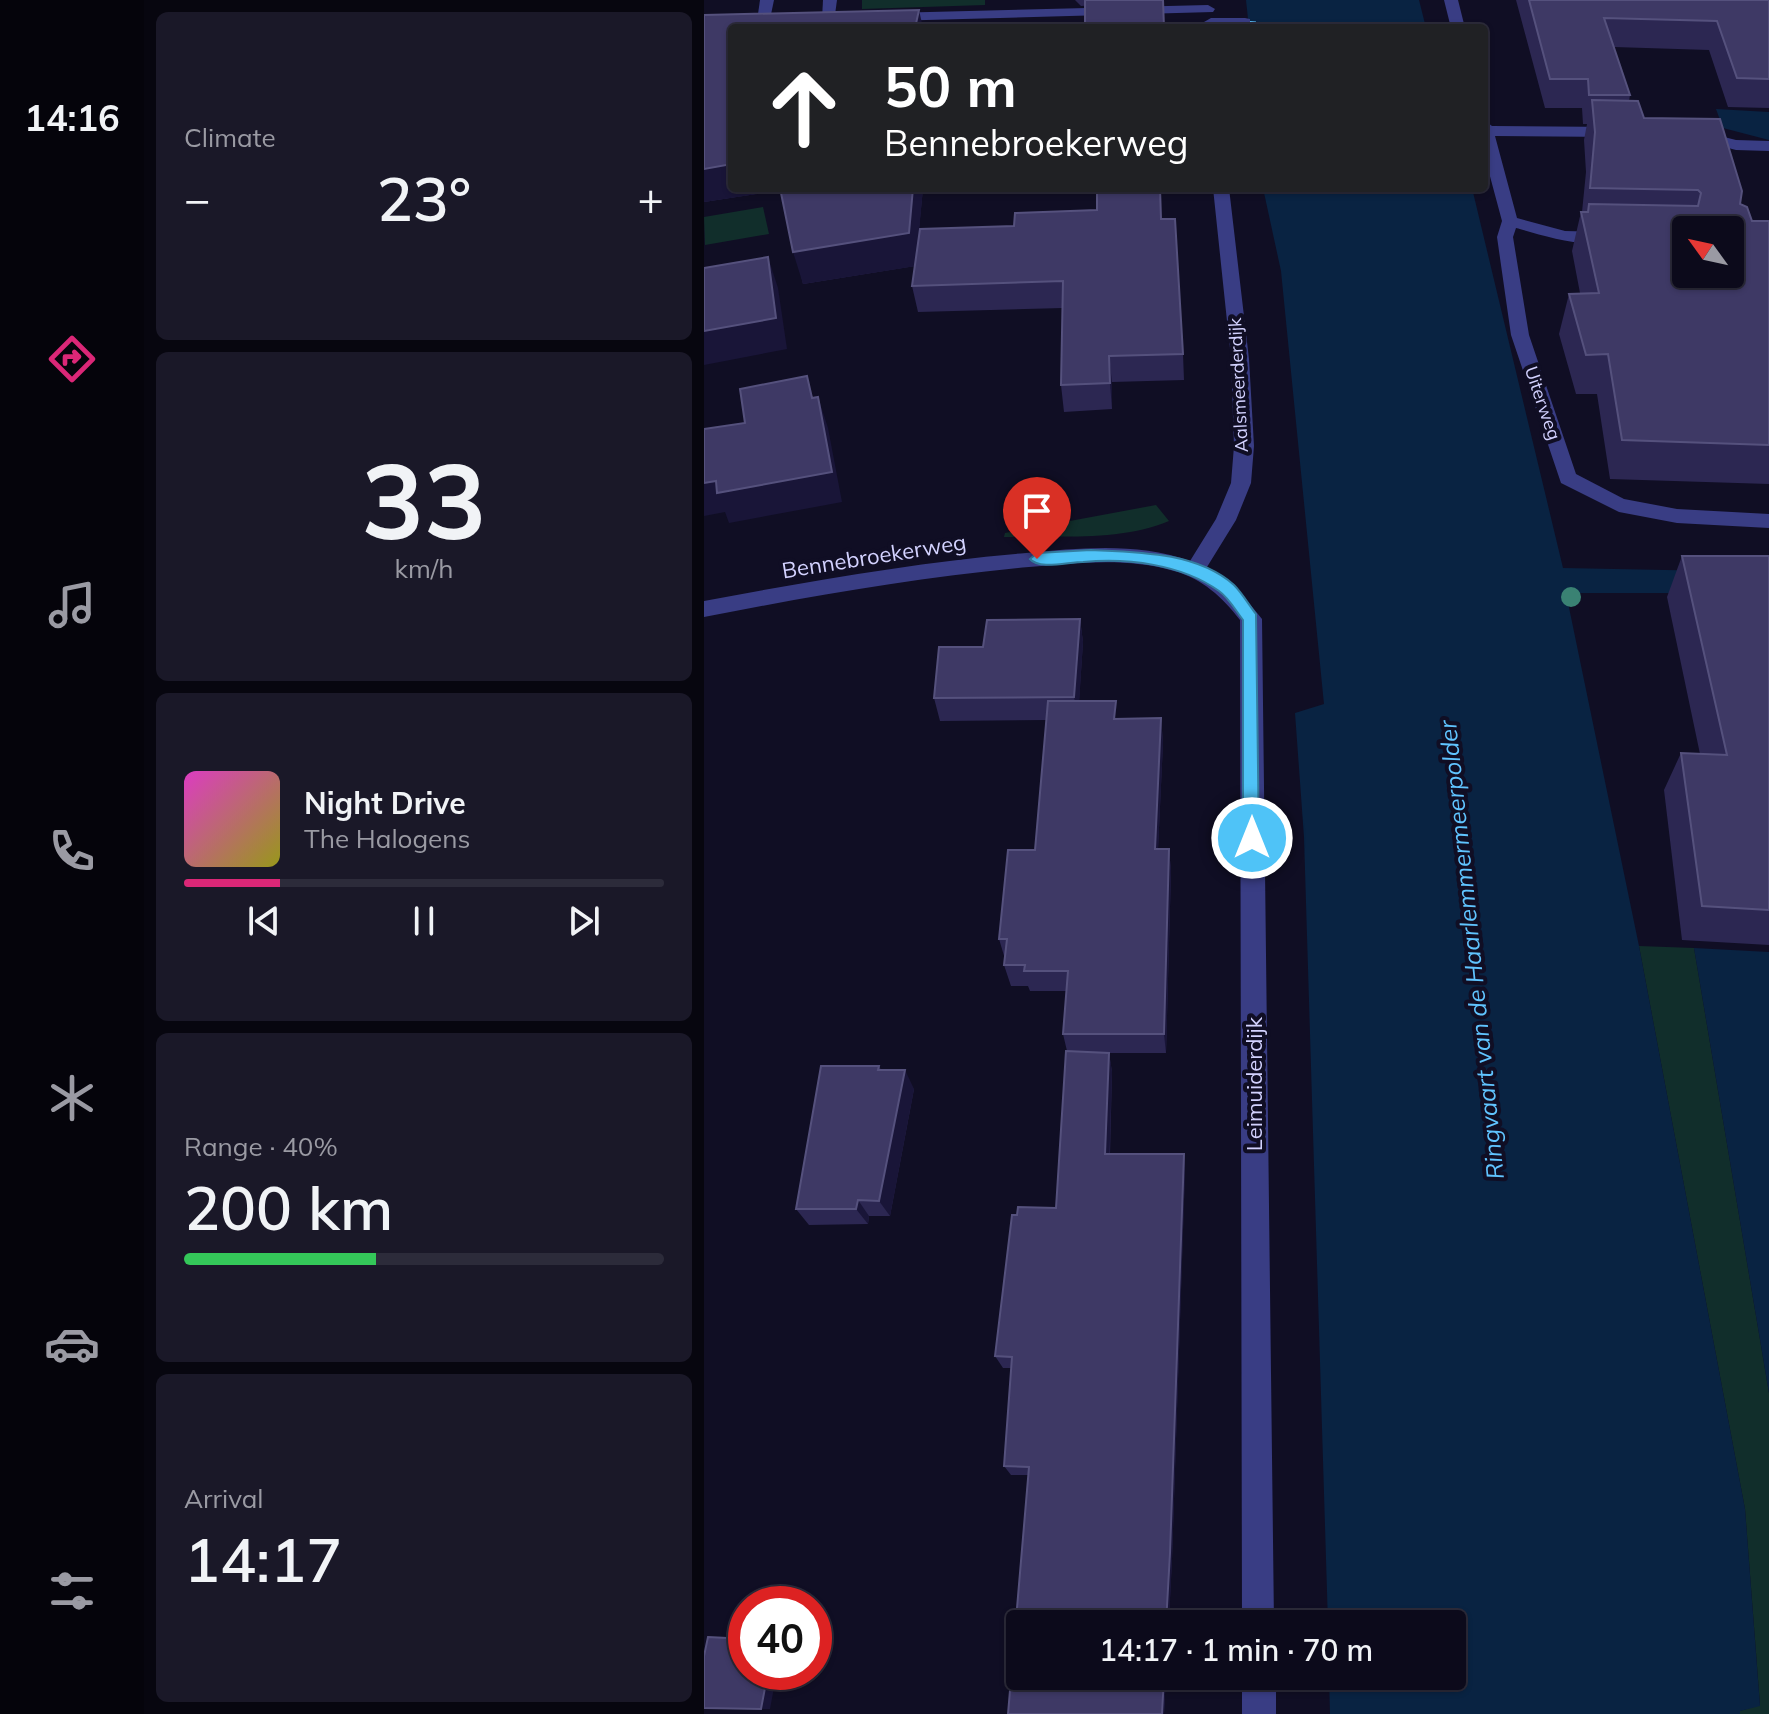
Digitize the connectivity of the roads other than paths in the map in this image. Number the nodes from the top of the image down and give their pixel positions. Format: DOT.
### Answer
graph roads {
  1 [pos="767,0"];
  2 [pos="830,0"];
  3 [pos="1451,0"];
  4 [pos="1209,15"];
  5 [pos="876,17"];
  6 [pos="830,19"];
  7 [pos="746,21"];
  8 [pos="1245,22"];
  9 [pos="1457,24"];
  10 [pos="1488,128"];
  11 [pos="1626,132"];
  12 [pos="1673,132"];
  13 [pos="1488,139"];
  14 [pos="1769,146"];
  15 [pos="1221,192"];
  16 [pos="1510,221"];
  17 [pos="1625,237"];
  18 [pos="1769,521"];
  19 [pos="1195,570"];
  20 [pos="704,609"];
  21 [pos="1258,1610"];
  22 [pos="1259,1690"];
  23 [pos="1259,1714"];
  1 -- 7 [label="street"];
  2 -- 6 [label="street"];
  3 -- 9 [label="street"];
  4 -- 5 [label="street"];
  4 -- 8 [label="street"];
  10 -- 11 [label="street"];
  12 -- 14 [label="street"];
  13 -- 16 [label="street, Uiterweg"];
  15 -- 19 [label="street, Aalsmeerderdijk"];
  16 -- 17 [label="street"];
  16 -- 18 [label="street, Uiterweg"];
  19 -- 20 [label="street, Bennebroekerweg"];
  19 -- 21 [label="street, Leimuiderdijk"];
  22 -- 23 [label="street"];
}
